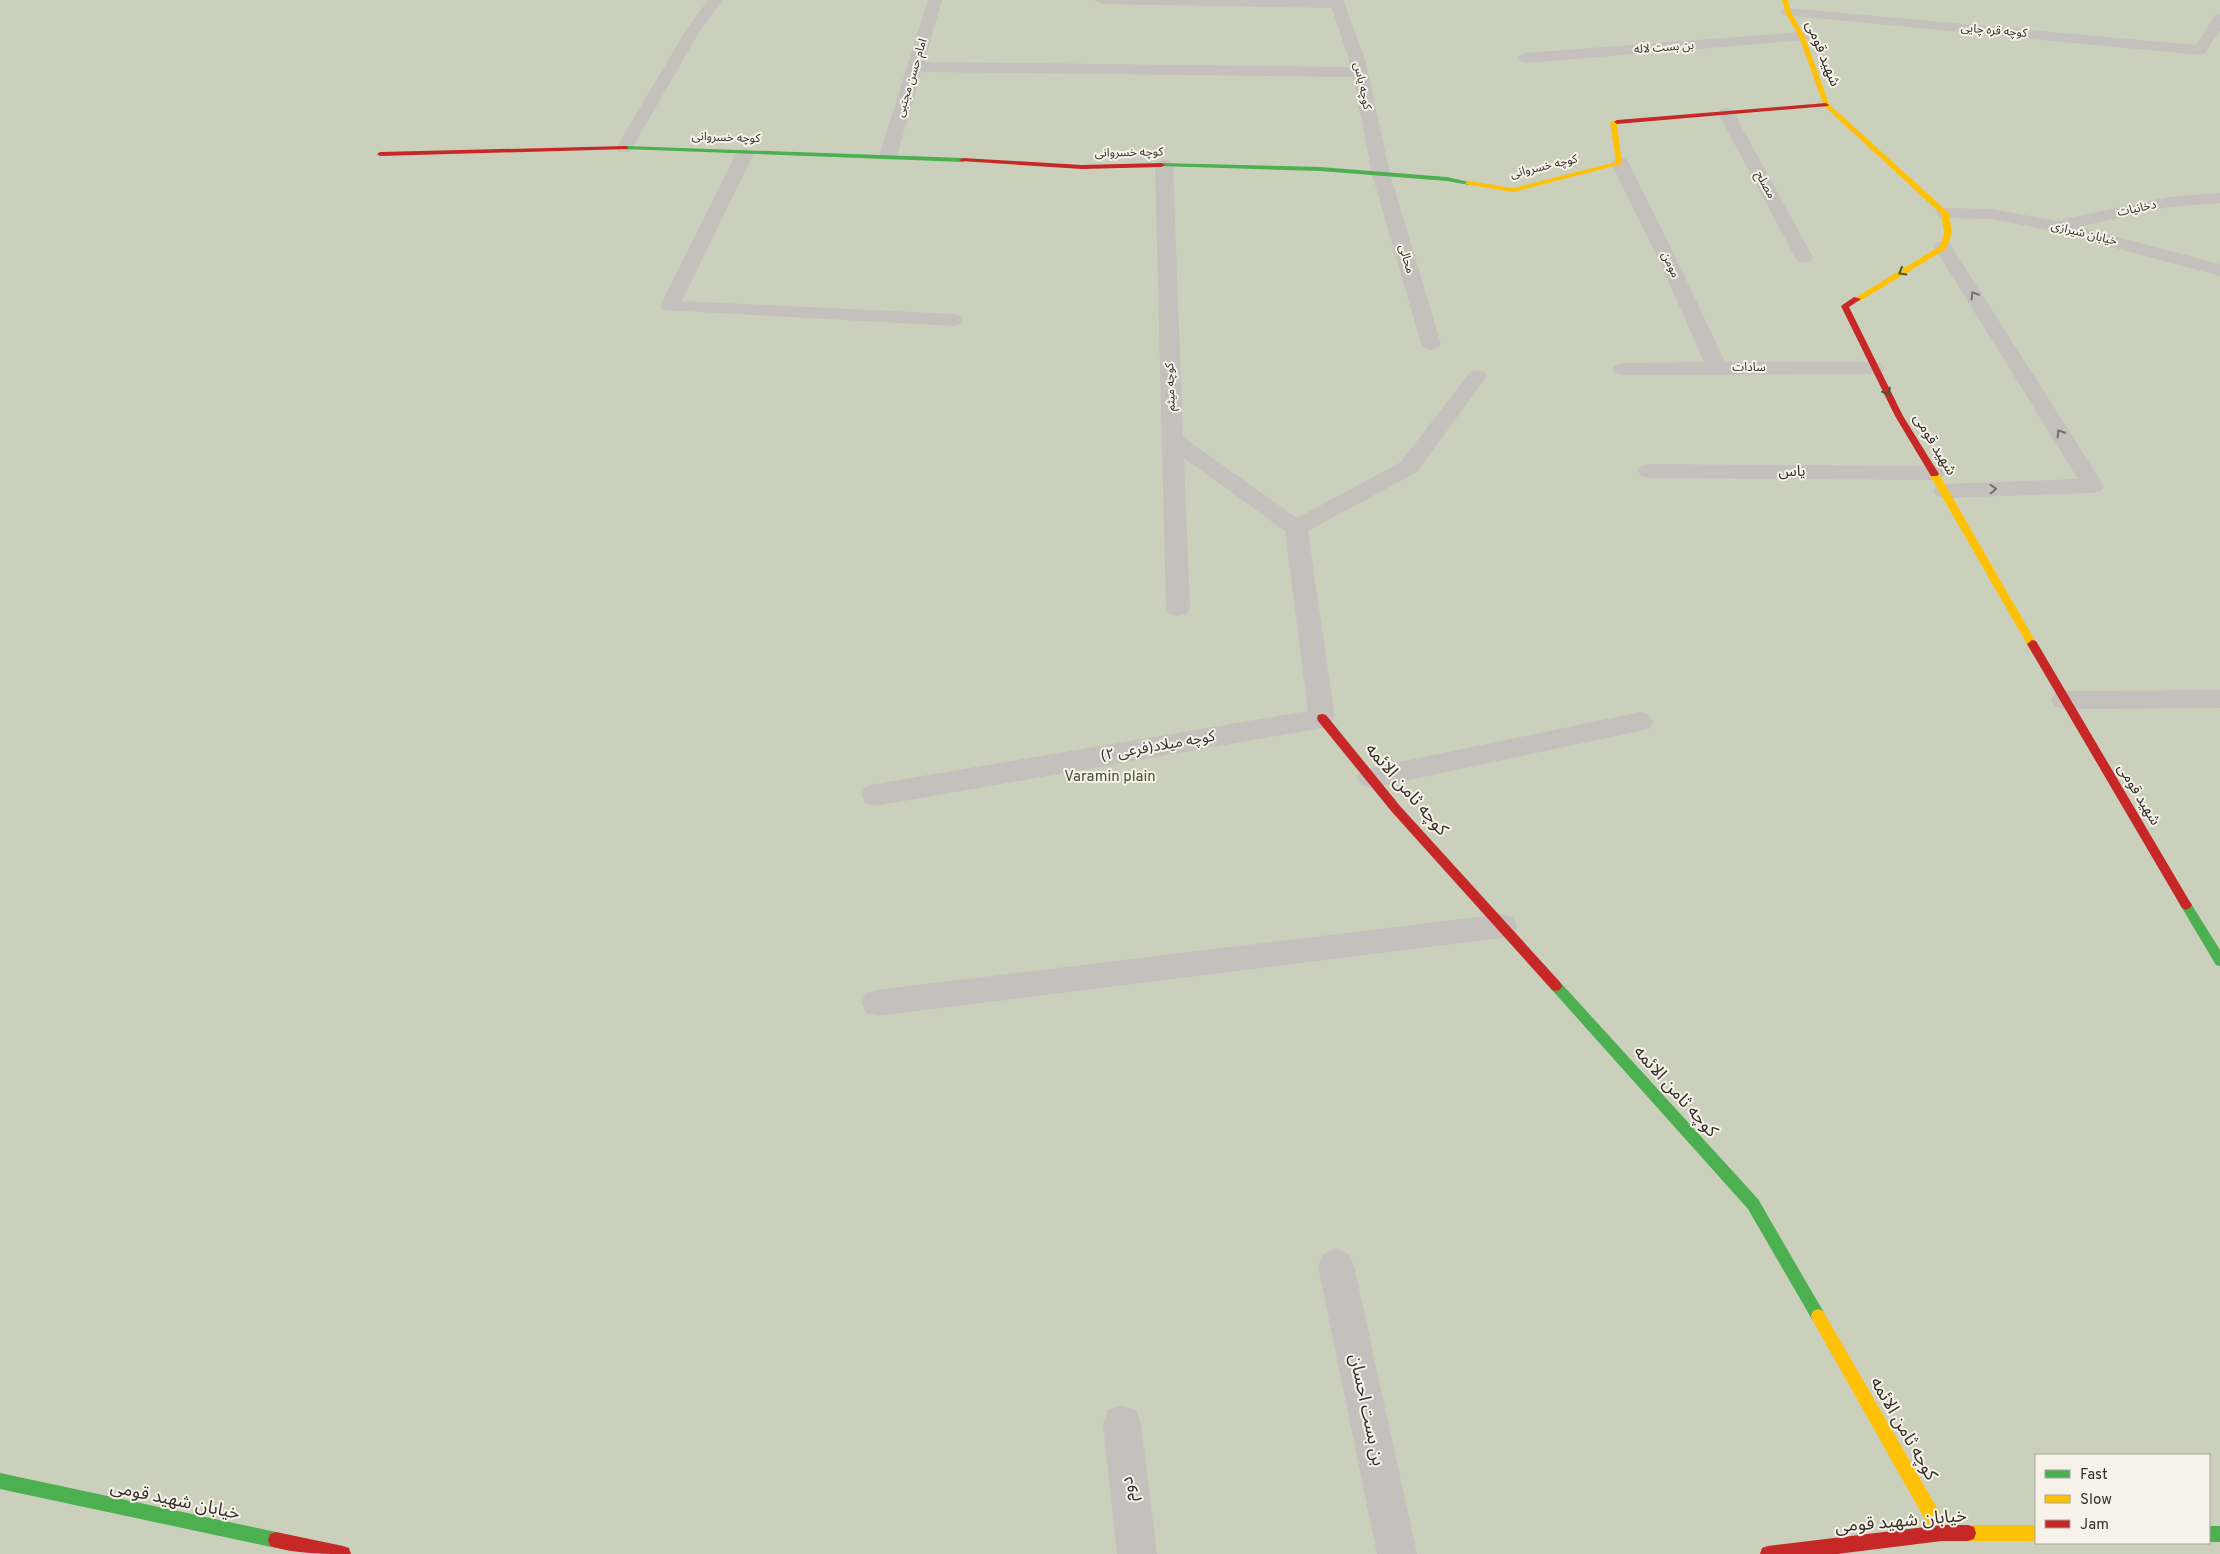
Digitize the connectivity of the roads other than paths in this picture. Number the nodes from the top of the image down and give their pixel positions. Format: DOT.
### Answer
graph roads {
  1 [pos="715,0"];
  2 [pos="935,0"];
  3 [pos="1102,0"];
  4 [pos="1337,2"];
  5 [pos="1787,6"];
  6 [pos="2220,18"];
  7 [pos="1802,37"];
  8 [pos="1525,58"];
  9 [pos="915,67"];
  10 [pos="1359,72"];
  11 [pos="1826,105"];
  12 [pos="1726,113"];
  13 [pos="624,148"];
  14 [pos="745,153"];
  15 [pos="380,154"];
  16 [pos="888,156"];
  17 [pos="1620,163"];
  18 [pos="1164,165"];
  19 [pos="1381,174"];
  20 [pos="2220,198"];
  21 [pos="1945,213"];
  22 [pos="2054,226"];
  23 [pos="1944,247"];
  24 [pos="1804,257"];
  25 [pos="2220,270"];
  26 [pos="954,320"];
  27 [pos="1431,344"];
  28 [pos="1717,368"];
  29 [pos="1875,368"];
  30 [pos="1622,369"];
  31 [pos="1477,376"];
  32 [pos="1172,439"];
  33 [pos="1650,471"];
  34 [pos="1939,482"];
  35 [pos="1296,528"];
  36 [pos="1178,608"];
  37 [pos="2220,699"];
  38 [pos="2064,700"];
  39 [pos="1322,718"];
  40 [pos="1640,722"];
  41 [pos="1371,778"];
  42 [pos="875,795"];
  43 [pos="1502,926"];
  44 [pos="2220,960"];
  45 [pos="877,1003"];
  46 [pos="1336,1266"];
  47 [pos="1122,1424"];
  48 [pos="0,1481"];
  49 [pos="1942,1533"];
  50 [pos="2035,1533"];
  51 [pos="1781,1553"];
  52 [pos="343,1554"];
  53 [pos="1137,1554"];
  54 [pos="1397,1554"];
  1 -- 13 [label="street"];
  2 -- 9 [label="street, امام حسن مجتبی"];
  3 -- 4 [label="street"];
  4 -- 10 [label="street, کوچه یاس"];
  5 -- 6 [label="street, کوچه قره چایی"];
  5 -- 7 [label="street, شهید قومی"];
  7 -- 8 [label="street, بن بست لاله"];
  7 -- 11 [label="street, شهید قومی"];
  9 -- 10 [label="street"];
  9 -- 16 [label="street, امام حسن مجتبی"];
  10 -- 19 [label="street, کوچه یاس"];
  11 -- 12 [label="street"];
  11 -- 21 [label="street, شهید قومی"];
  12 -- 17 [label="street"];
  12 -- 24 [label="street, مصلح"];
  13 -- 14 [label="street, کوچه خسروانی"];
  13 -- 15 [label="street, کوچه خسروانی"];
  14 -- 16 [label="street, کوچه خسروانی"];
  14 -- 26 [label="street"];
  16 -- 18 [label="street, کوچه خسروانی"];
  17 -- 19 [label="street, کوچه خسروانی"];
  17 -- 28 [label="street, مومن"];
  18 -- 19 [label="street, کوچه خسروانی"];
  18 -- 32 [label="street, کوچه میثم"];
  19 -- 27 [label="street, محالی"];
  20 -- 22 [label="street, دخانیات"];
  21 -- 22 [label="street, خیابان شیرازی"];
  21 -- 23 [label="street"];
  22 -- 25 [label="street, خیابان شیرازی"];
  23 -- 29 [label="street, شهید قومی, one-way"];
  34 -- 23 [label="street, یاس, one-way"];
  28 -- 29 [label="street, سادات"];
  28 -- 30 [label="street, سادات"];
  29 -- 34 [label="street, شهید قومی, one-way"];
  31 -- 35 [label="street"];
  32 -- 35 [label="street"];
  32 -- 36 [label="street, کوچه میثم"];
  33 -- 34 [label="street, یاس"];
  34 -- 38 [label="street, شهید قومی"];
  35 -- 39 [label="street"];
  37 -- 38 [label="street"];
  38 -- 44 [label="street, شهید قومی"];
  39 -- 41 [label="street, کوچه ثامن الائمه"];
  39 -- 42 [label="street, کوچه میلاد(فرعی ۲)"];
  40 -- 41 [label="street"];
  41 -- 43 [label="street, کوچه ثامن الائمه"];
  43 -- 45 [label="street"];
  43 -- 49 [label="street, کوچه ثامن الائمه"];
  46 -- 54 [label="street, بن بست احسان"];
  47 -- 53 [label="street, دوم"];
  48 -- 52 [label="street, خیابان شهید قومی"];
  49 -- 50 [label="street, خیابان شهید قومی"];
  49 -- 51 [label="street, خیابان شهید قومی"];
}
